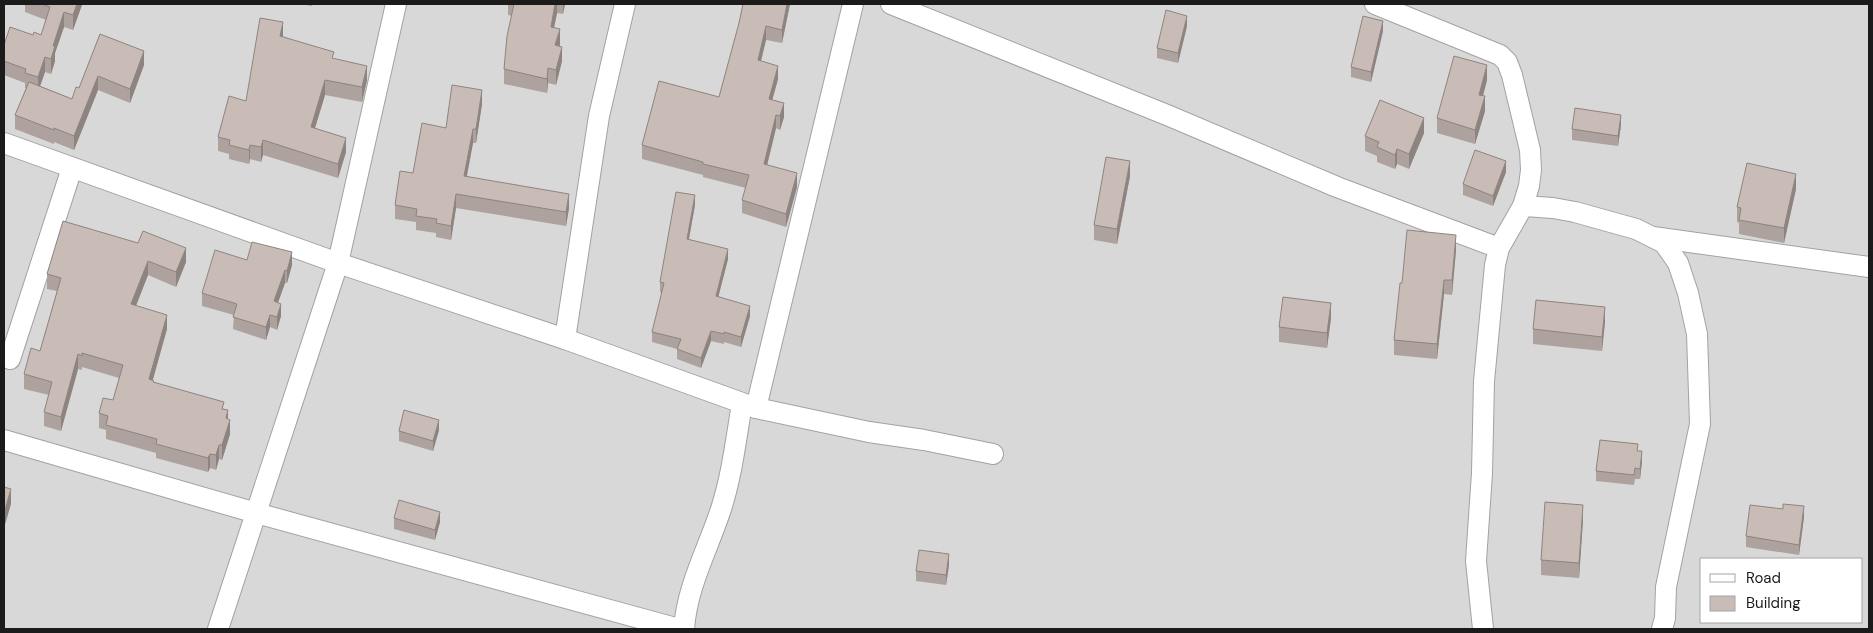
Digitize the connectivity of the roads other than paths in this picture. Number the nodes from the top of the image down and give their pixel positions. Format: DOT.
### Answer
graph roads {
  1 [pos="396,4"];
  2 [pos="624,4"];
  3 [pos="853,4"];
  4 [pos="890,4"];
  5 [pos="1375,4"];
  6 [pos="4,143"];
  7 [pos="72,168"];
  8 [pos="1522,206"];
  9 [pos="1651,236"];
  10 [pos="1499,248"];
  11 [pos="338,263"];
  12 [pos="1869,267"];
  13 [pos="565,339"];
  14 [pos="10,359"];
  15 [pos="749,406"];
  16 [pos="4,440"];
  17 [pos="993,454"];
  18 [pos="256,512"];
  19 [pos="218,629"];
  20 [pos="679,629"];
  21 [pos="684,629"];
  22 [pos="1483,629"];
  23 [pos="1662,629"];
  1 -- 11 [label="street"];
  2 -- 13 [label="street"];
  3 -- 15 [label="street"];
  4 -- 10 [label="street"];
  5 -- 8 [label="street"];
  6 -- 7 [label="street"];
  7 -- 11 [label="street"];
  7 -- 14 [label="street"];
  8 -- 9 [label="street"];
  8 -- 10 [label="street"];
  9 -- 12 [label="street"];
  9 -- 23 [label="street"];
  10 -- 22 [label="street"];
  11 -- 13 [label="street"];
  11 -- 18 [label="street"];
  13 -- 15 [label="street"];
  15 -- 17 [label="street"];
  15 -- 21 [label="street"];
  16 -- 18 [label="street"];
  18 -- 19 [label="street"];
  18 -- 20 [label="street"];
}
